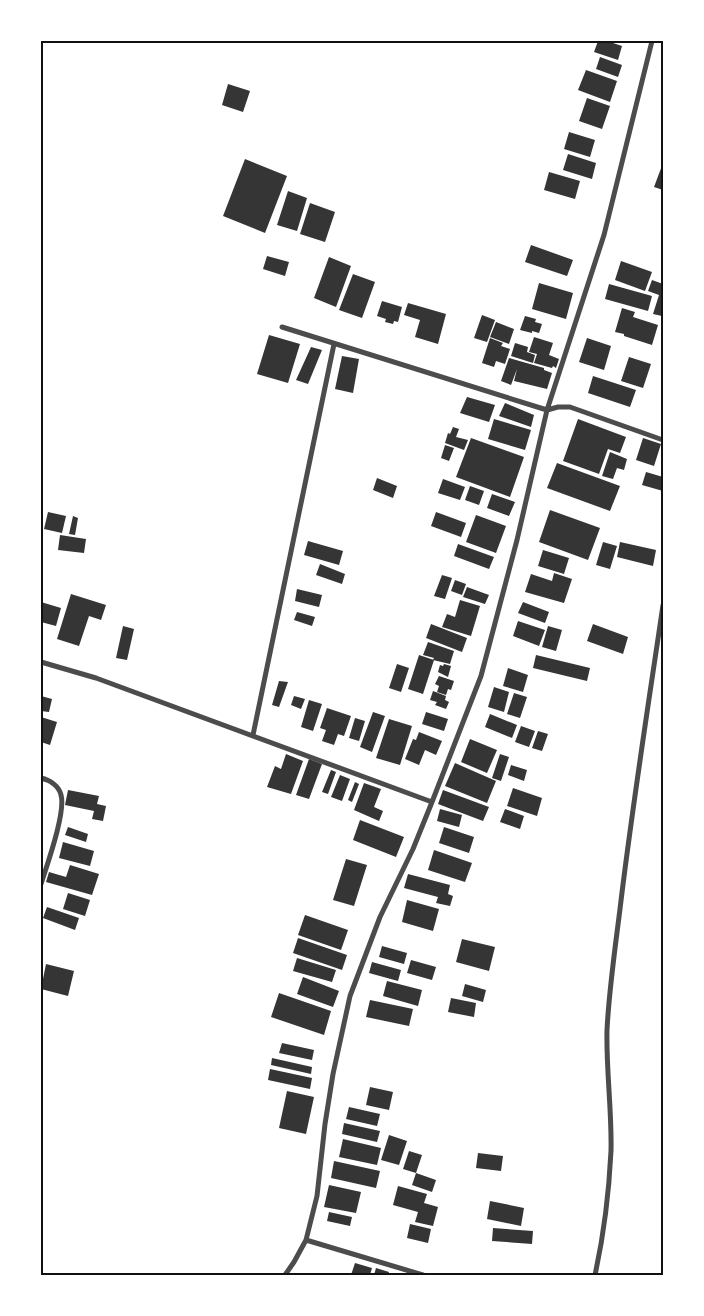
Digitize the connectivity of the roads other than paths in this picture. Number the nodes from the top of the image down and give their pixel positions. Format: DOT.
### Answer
graph roads {
  1 [pos="652,41"];
  2 [pos="282,327"];
  3 [pos="334,344"];
  4 [pos="547,410"];
  5 [pos="663,440"];
  6 [pos="663,606"];
  7 [pos="41,662"];
  8 [pos="253,735"];
  9 [pos="41,778"];
  10 [pos="432,802"];
  11 [pos="41,884"];
  12 [pos="306,1240"];
  13 [pos="285,1275"];
  14 [pos="423,1275"];
  15 [pos="595,1275"];
  1 -- 4 [label="street"];
  2 -- 3 [label="street"];
  3 -- 4 [label="street"];
  3 -- 8 [label="street"];
  4 -- 5 [label="street"];
  4 -- 10 [label="street"];
  6 -- 15 [label="street"];
  7 -- 8 [label="street"];
  8 -- 10 [label="street"];
  9 -- 11 [label="street"];
  10 -- 12 [label="street"];
  12 -- 13 [label="street"];
  12 -- 14 [label="street"];
}
